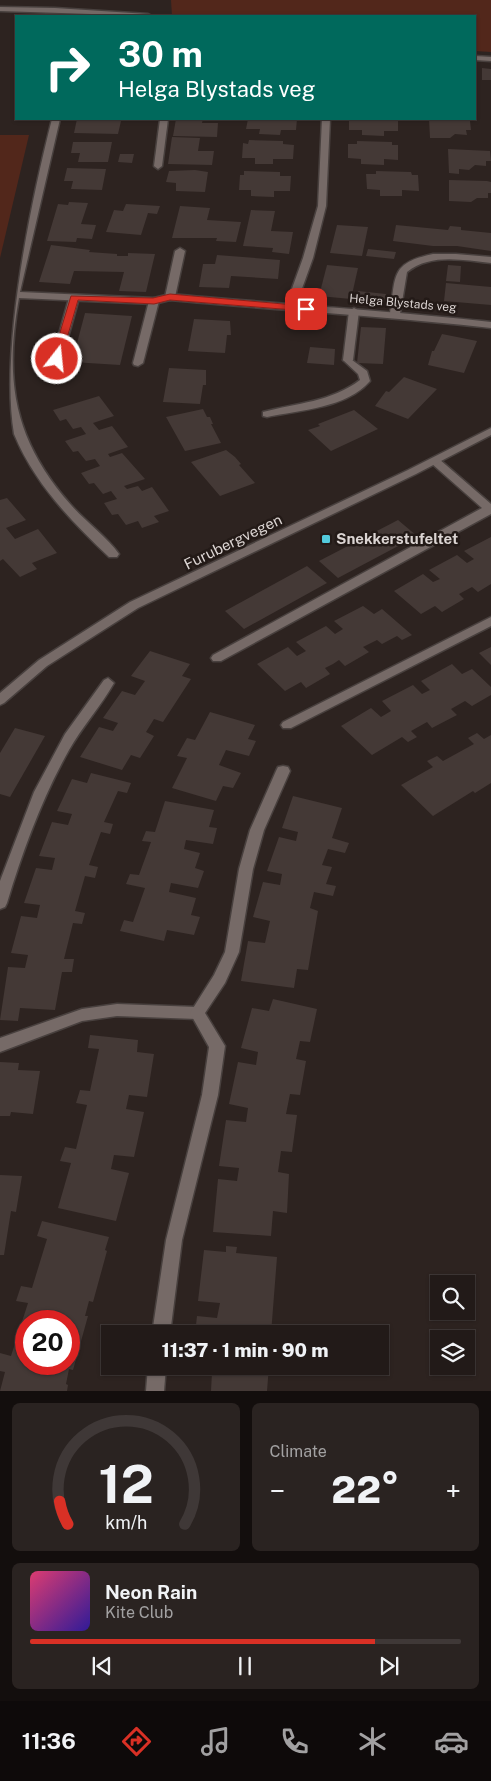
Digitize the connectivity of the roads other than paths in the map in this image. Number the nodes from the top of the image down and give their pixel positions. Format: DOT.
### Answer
graph roads {
  1 [pos="0,10"];
  2 [pos="132,15"];
  3 [pos="476,58"];
  4 [pos="491,59"];
  5 [pos="56,120"];
  6 [pos="164,120"];
  7 [pos="326,120"];
  8 [pos="158,166"];
  9 [pos="180,251"];
  10 [pos="491,260"];
  11 [pos="13,295"];
  12 [pos="170,297"];
  13 [pos="74,298"];
  14 [pos="154,301"];
  15 [pos="290,308"];
  16 [pos="354,311"];
  17 [pos="395,314"];
  18 [pos="491,326"];
  19 [pos="57,359"];
  20 [pos="138,362"];
  21 [pos="267,414"];
  22 [pos="491,431"];
  23 [pos="435,461"];
  24 [pos="490,509"];
  25 [pos="114,554"];
  26 [pos="491,621"];
  27 [pos="217,658"];
  28 [pos="108,683"];
  29 [pos="0,700"];
  30 [pos="287,725"];
  31 [pos="283,771"];
  32 [pos="0,903"];
  33 [pos="197,1013"];
  34 [pos="0,1045"];
  35 [pos="162,1325"];
  36 [pos="157,1375"];
  37 [pos="155,1391"];
  1 -- 2 [label="street"];
  3 -- 4 [label="street"];
  5 -- 11 [label="street"];
  6 -- 8 [label="street"];
  7 -- 15 [label="street"];
  9 -- 12 [label="street"];
  10 -- 17 [label="street"];
  11 -- 13 [label="street, Helga Blystads veg"];
  11 -- 25 [label="street"];
  12 -- 14 [label="street, Helga Blystads veg"];
  12 -- 15 [label="street, Helga Blystads veg"];
  13 -- 14 [label="street, Helga Blystads veg"];
  13 -- 19 [label="street"];
  14 -- 20 [label="street"];
  15 -- 16 [label="street, Helga Blystads veg"];
  16 -- 17 [label="street, Helga Blystads veg"];
  16 -- 21 [label="street"];
  17 -- 18 [label="street, Helga Blystads veg"];
  22 -- 23 [label="street, Furubergvegen"];
  23 -- 24 [label="street"];
  23 -- 29 [label="street, Furubergvegen"];
  24 -- 27 [label="street"];
  26 -- 30 [label="street"];
  28 -- 32 [label="street"];
  31 -- 33 [label="street"];
  33 -- 34 [label="street"];
  33 -- 35 [label="street"];
  36 -- 37 [label="street"];
}
